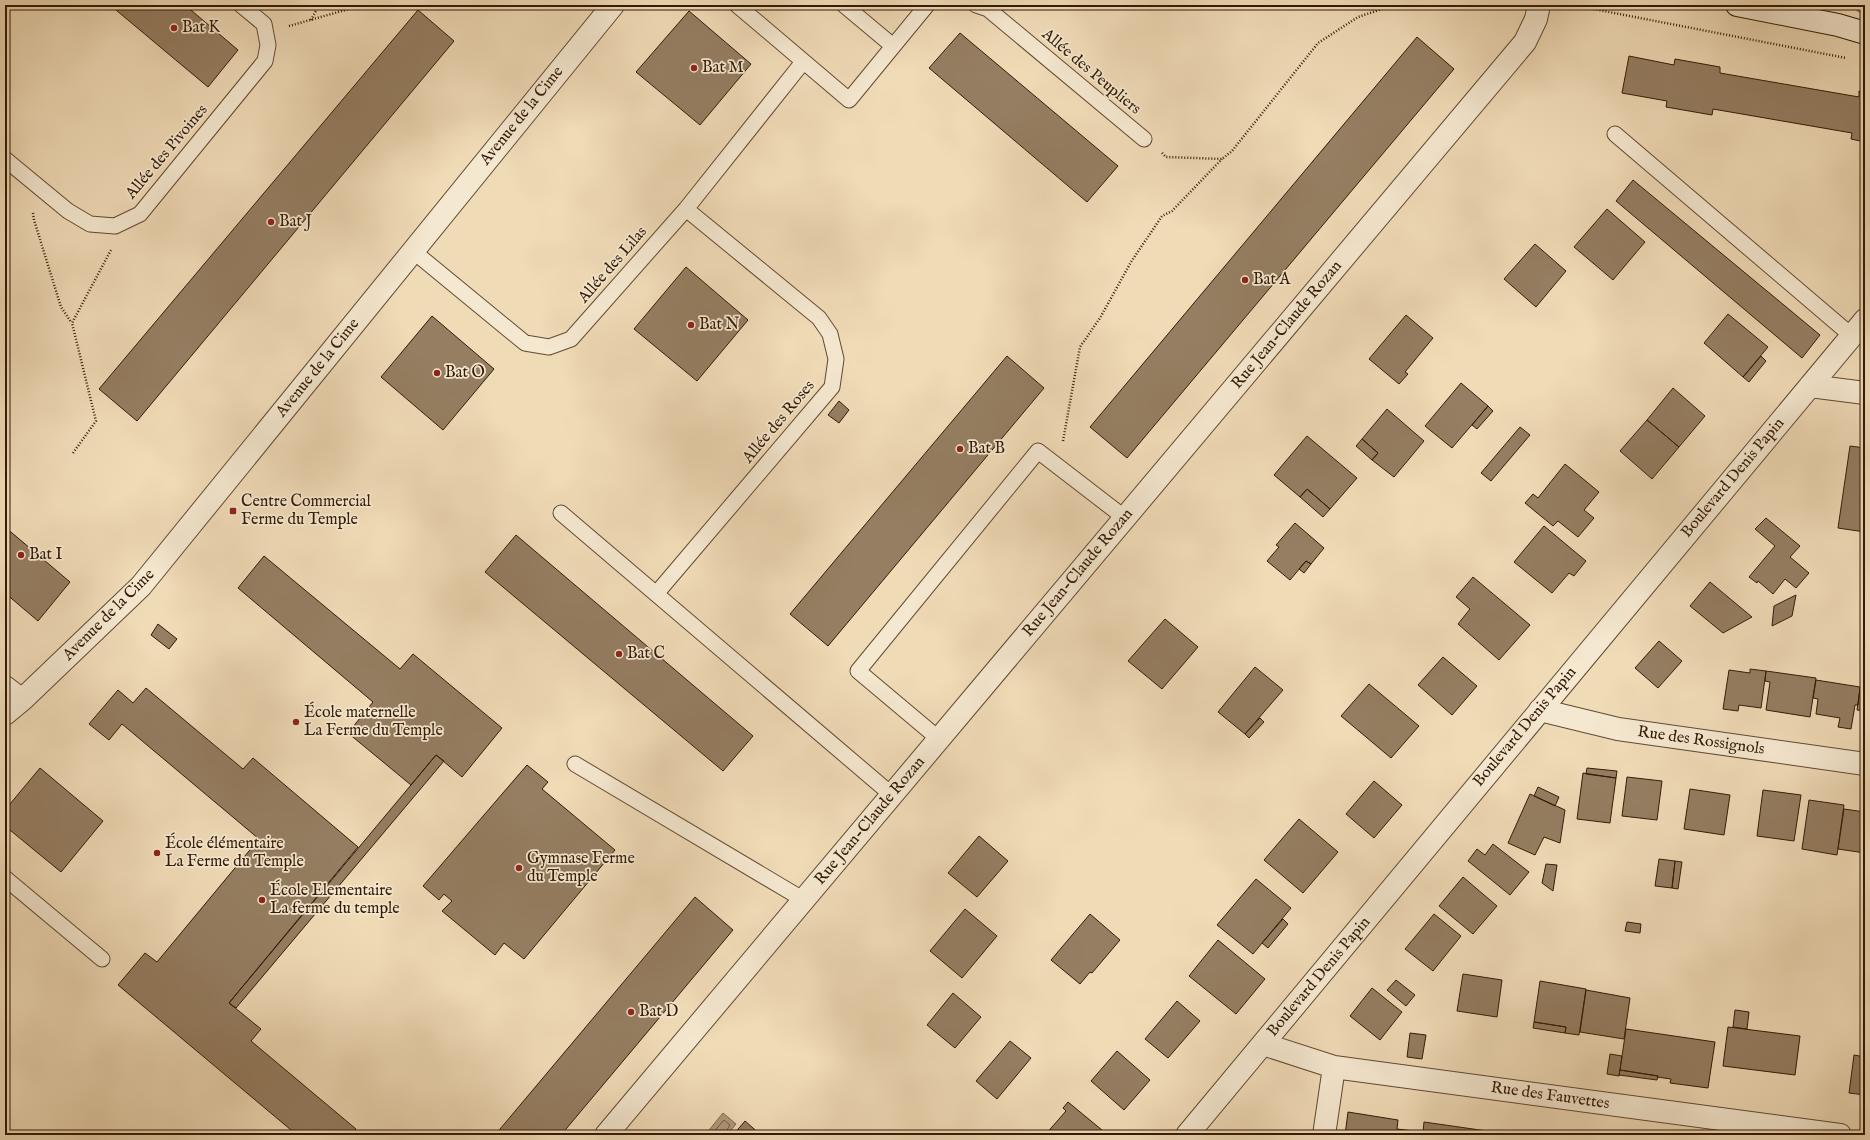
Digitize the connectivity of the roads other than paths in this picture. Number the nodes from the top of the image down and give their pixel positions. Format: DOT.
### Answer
graph roads {
  1 [pos="241,5"];
  2 [pos="613,5"];
  3 [pos="737,5"];
  4 [pos="844,5"];
  5 [pos="927,5"];
  6 [pos="976,5"];
  7 [pos="1539,5"];
  8 [pos="1737,5"];
  9 [pos="1865,33"];
  10 [pos="893,46"];
  11 [pos="803,62"];
  12 [pos="1615,134"];
  13 [pos="1144,139"];
  14 [pos="5,159"];
  15 [pos="686,209"];
  16 [pos="413,251"];
  17 [pos="1858,328"];
  18 [pos="1810,386"];
  19 [pos="1865,393"];
  20 [pos="561,513"];
  21 [pos="1125,518"];
  22 [pos="656,594"];
  23 [pos="13,694"];
  24 [pos="1540,710"];
  25 [pos="5,714"];
  26 [pos="939,739"];
  27 [pos="575,764"];
  28 [pos="1865,764"];
  29 [pos="892,795"];
  30 [pos="5,878"];
  31 [pos="804,900"];
  32 [pos="102,959"];
  33 [pos="1263,1044"];
  34 [pos="1334,1067"];
  35 [pos="606,1135"];
  36 [pos="1187,1135"];
  37 [pos="1324,1135"];
  38 [pos="1840,1135"];
  1 -- 14 [label="lane, Allée des Pivoines"];
  2 -- 16 [label="street, Avenue de la Cime"];
  3 -- 11 [label="lane"];
  4 -- 10 [label="lane"];
  5 -- 10 [label="lane"];
  6 -- 13 [label="lane, Allée des Peupliers"];
  7 -- 21 [label="street, Rue Jean-Claude Rozan"];
  8 -- 9 [label="street"];
  10 -- 11 [label="lane"];
  11 -- 15 [label="lane, Allée des Lilas"];
  12 -- 17 [label="lane"];
  15 -- 16 [label="lane, Allée des Lilas"];
  15 -- 22 [label="lane, Allée des Roses"];
  16 -- 23 [label="street, Avenue de la Cime"];
  17 -- 18 [label="street, Boulevard Denis Papin"];
  18 -- 19 [label="street"];
  18 -- 24 [label="street, Boulevard Denis Papin"];
  20 -- 22 [label="lane"];
  21 -- 26 [label="street, Rue Jean-Claude Rozan"];
  21 -- 26 [label="lane"];
  22 -- 29 [label="lane"];
  23 -- 25 [label="street, Avenue de la Cime"];
  24 -- 28 [label="street, Rue des Rossignols"];
  24 -- 33 [label="street, Boulevard Denis Papin"];
  26 -- 29 [label="street, Rue Jean-Claude Rozan"];
  27 -- 31 [label="lane"];
  29 -- 31 [label="street, Rue Jean-Claude Rozan"];
  30 -- 32 [label="lane"];
  31 -- 35 [label="street, Rue Jean-Claude Rozan"];
  33 -- 34 [label="street, Rue des Fauvettes"];
  33 -- 36 [label="street, Boulevard Denis Papin"];
  34 -- 37 [label="street"];
  34 -- 38 [label="street, Rue des Fauvettes"];
}
